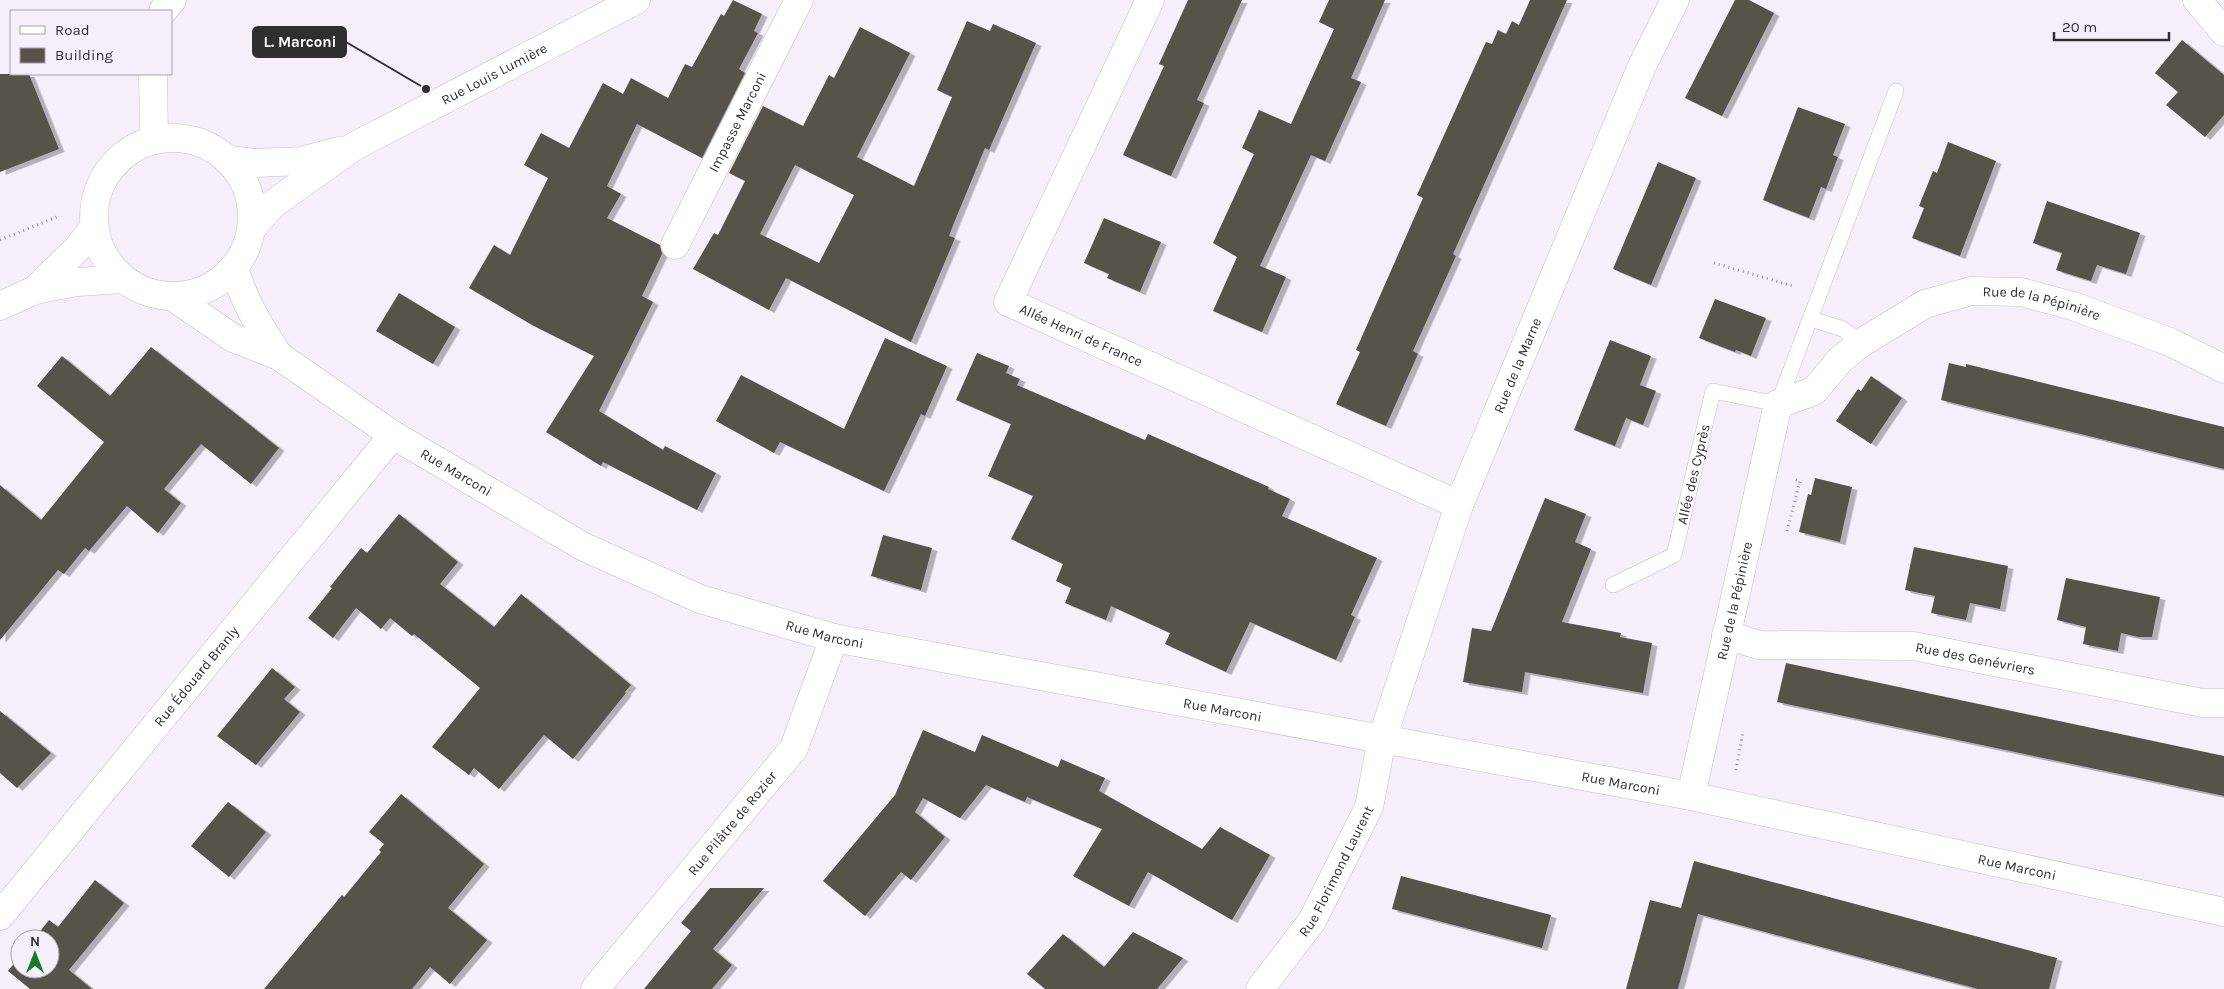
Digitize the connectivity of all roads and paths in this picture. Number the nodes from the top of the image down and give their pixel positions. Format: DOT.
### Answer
graph roads {
  1 [pos="172,0"];
  2 [pos="636,0"];
  3 [pos="799,0"];
  4 [pos="1150,0"];
  5 [pos="1675,0"];
  6 [pos="2197,0"];
  7 [pos="164,10"];
  8 [pos="2220,21"];
  9 [pos="153,75"];
  10 [pos="1896,90"];
  11 [pos="154,140"];
  12 [pos="353,147"];
  13 [pos="229,160"];
  14 [pos="59,216"];
  15 [pos="94,227"];
  16 [pos="252,228"];
  17 [pos="0,240"];
  18 [pos="675,245"];
  19 [pos="1714,263"];
  20 [pos="234,268"];
  21 [pos="123,279"];
  22 [pos="35,290"];
  23 [pos="173,297"];
  24 [pos="0,306"];
  25 [pos="1811,319"];
  26 [pos="1861,343"];
  27 [pos="279,356"];
  28 [pos="2224,369"];
  29 [pos="1778,404"];
  30 [pos="393,436"];
  31 [pos="1458,505"];
  32 [pos="1614,585"];
  33 [pos="1726,634"];
  34 [pos="834,638"];
  35 [pos="2224,703"];
  36 [pos="1382,740"];
  37 [pos="1691,796"];
  38 [pos="2224,912"];
  39 [pos="0,916"];
  40 [pos="595,989"];
  41 [pos="1260,989"];
  1 -- 7 [label="street"];
  2 -- 12 [label="street, Rue Louis Lumière"];
  3 -- 18 [label="street, Impasse Marconi"];
  4 -- 31 [label="street, Allée Henri de France"];
  5 -- 31 [label="street, Rue de la Marne"];
  6 -- 8 [label="street"];
  9 -- 11 [label="street"];
  10 -- 25 [label="lane, Rue de la Pépinière"];
  11 -- 13 [label="street"];
  11 -- 15 [label="street"];
  12 -- 13 [label="street, Rue Louis Lumière"];
  12 -- 16 [label="street, Rue Louis Lumière"];
  13 -- 16 [label="street"];
  14 -- 17 [label="path"];
  15 -- 21 [label="street"];
  15 -- 22 [label="street"];
  16 -- 20 [label="street"];
  19 -- 25 [label="path"];
  20 -- 23 [label="street"];
  20 -- 27 [label="street, Rue Marconi"];
  21 -- 22 [label="street"];
  21 -- 23 [label="street"];
  22 -- 24 [label="street"];
  23 -- 27 [label="street, Rue Marconi"];
  25 -- 26 [label="lane"];
  25 -- 29 [label="lane, Rue de la Pépinière"];
  26 -- 28 [label="street, Rue de la Pépinière"];
  26 -- 29 [label="street, Rue de la Pépinière"];
  27 -- 30 [label="street, Rue Marconi"];
  29 -- 32 [label="lane, Allée des Cyprès"];
  29 -- 33 [label="street, Rue de la Pépinière"];
  30 -- 34 [label="street, Rue Marconi"];
  30 -- 39 [label="street, Rue Édouard Branly"];
  31 -- 36 [label="street, Rue de la Marne"];
  33 -- 35 [label="street, Rue des Genévriers"];
  33 -- 37 [label="street, Rue de la Pépinière"];
  34 -- 36 [label="street, Rue Marconi"];
  34 -- 40 [label="street, Rue Pilâtre de Rozier"];
  36 -- 37 [label="street, Rue Marconi"];
  36 -- 41 [label="street, Rue Florimond Laurent"];
  37 -- 38 [label="street, Rue Marconi"];
}
